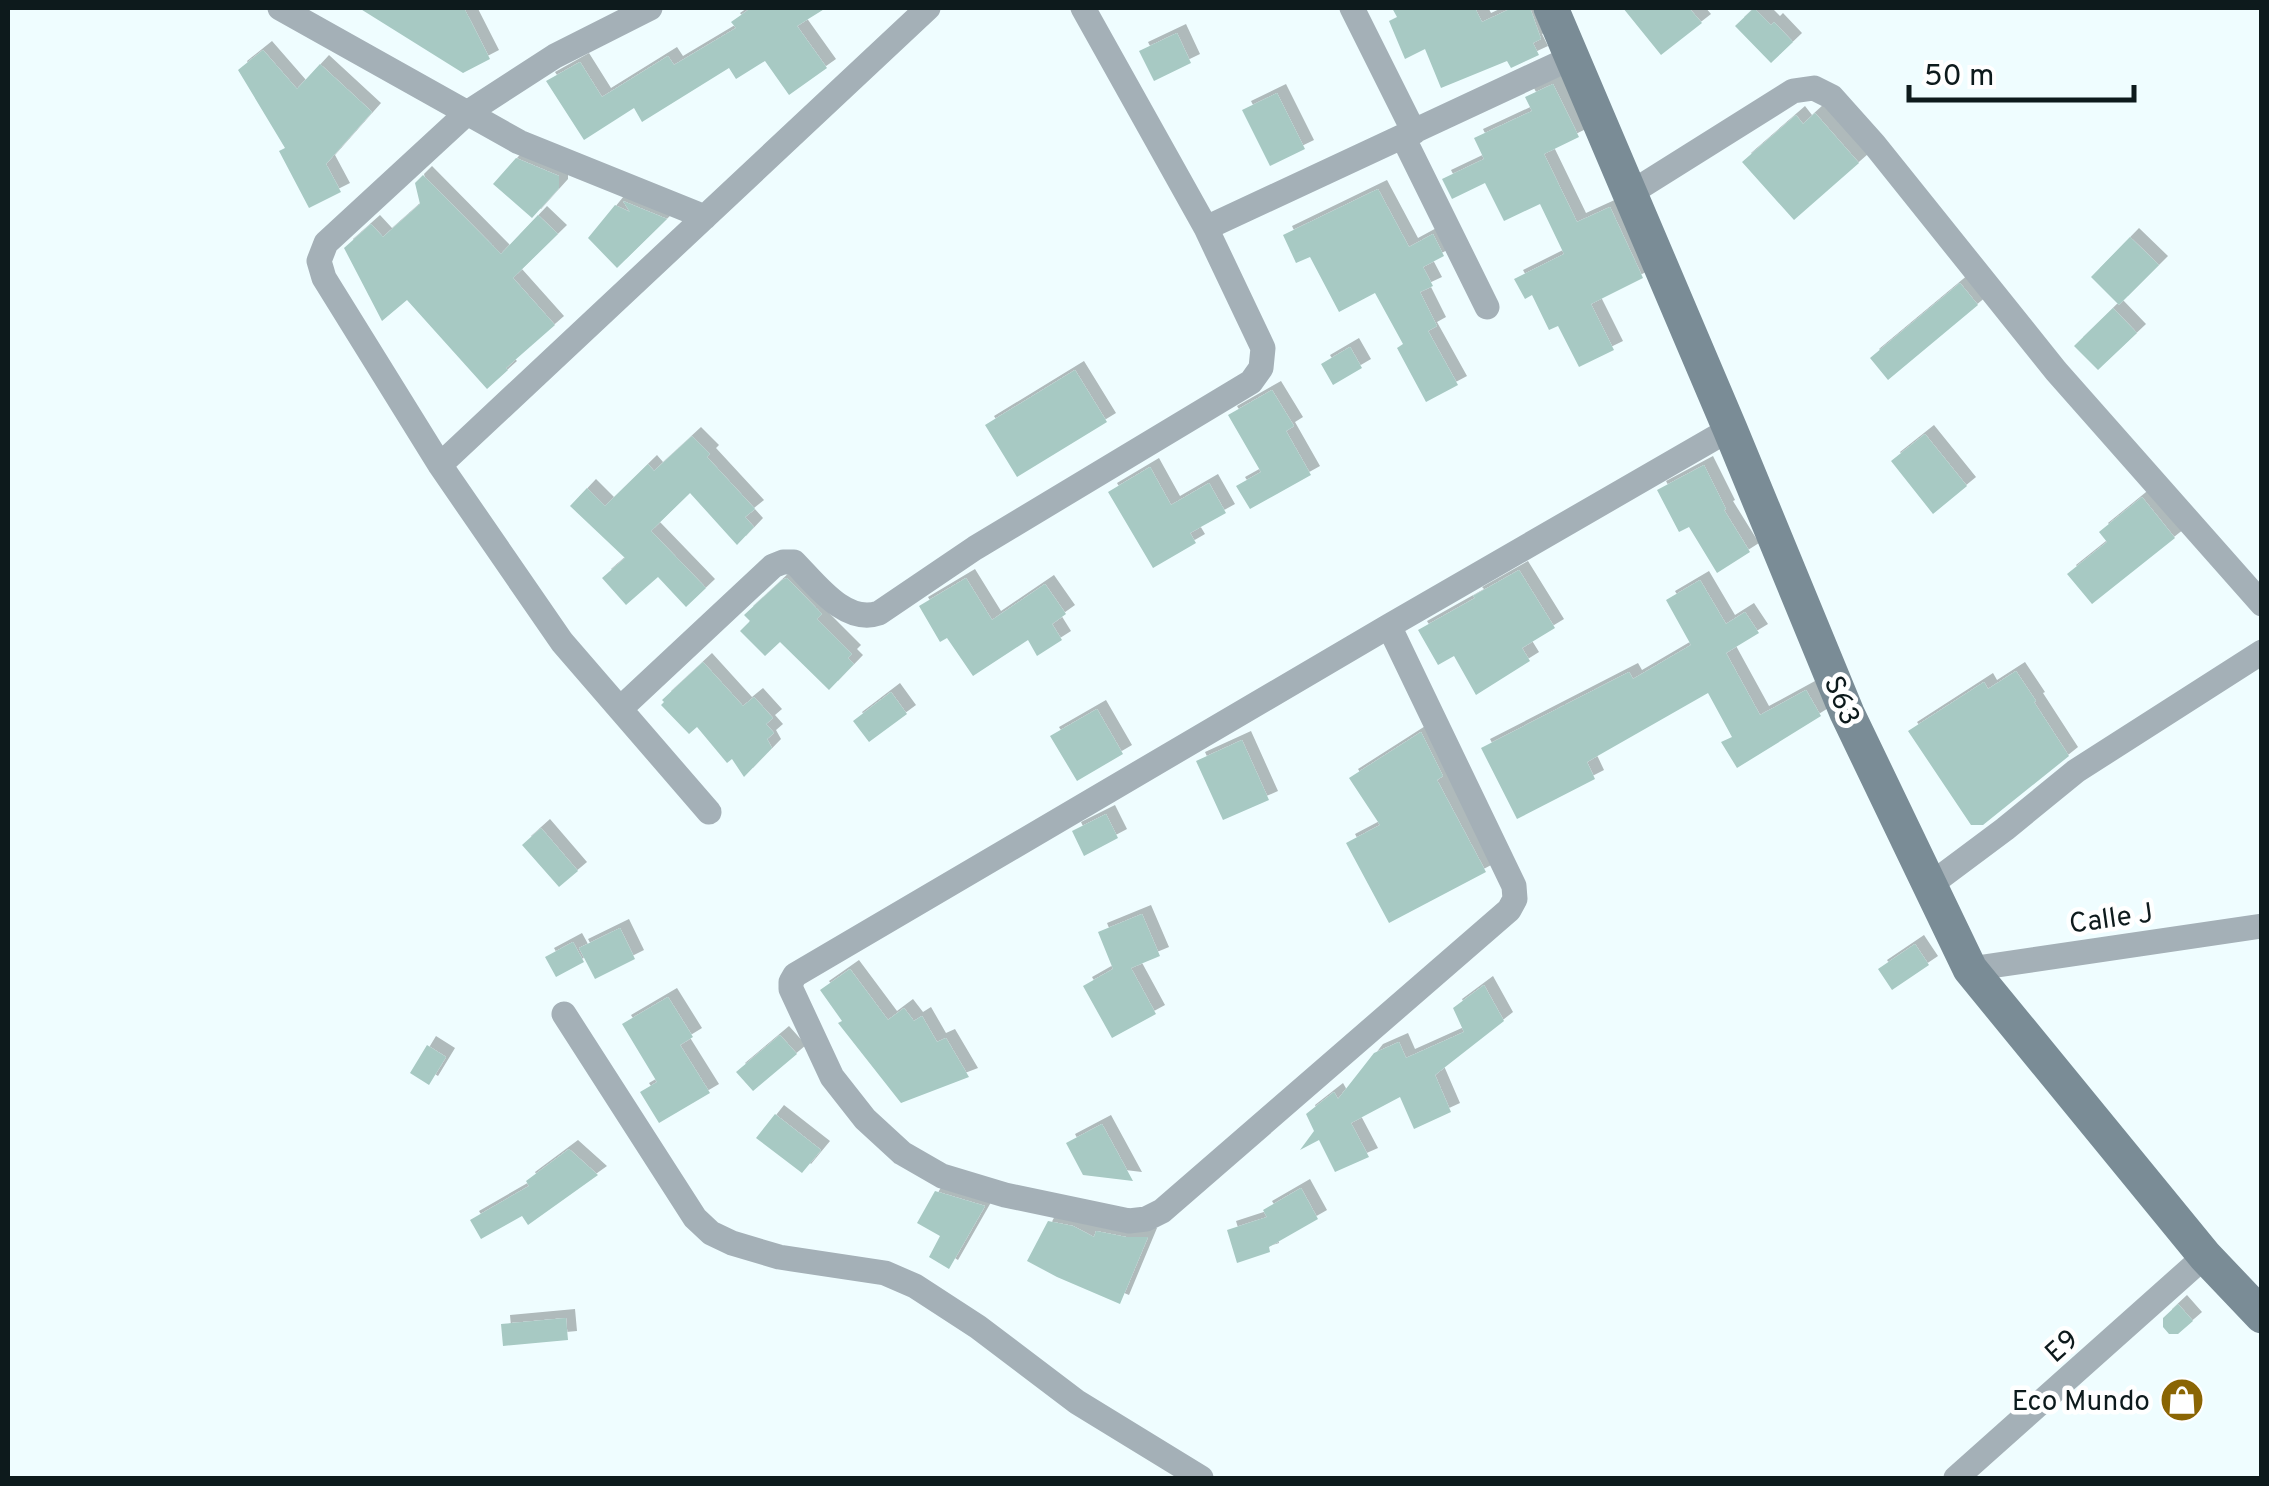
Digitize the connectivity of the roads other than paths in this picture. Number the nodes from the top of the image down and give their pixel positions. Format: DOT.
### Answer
graph roads {
  1 [pos="280,8"];
  2 [pos="650,8"];
  3 [pos="928,8"];
  4 [pos="1083,8"];
  5 [pos="1352,8"];
  6 [pos="1552,8"];
  7 [pos="1573,58"];
  8 [pos="466,113"];
  9 [pos="1408,135"];
  10 [pos="1630,194"];
  11 [pos="705,217"];
  12 [pos="1206,228"];
  13 [pos="1486,307"];
  14 [pos="1730,429"];
  15 [pos="440,465"];
  16 [pos="2262,604"];
  17 [pos="1389,626"];
  18 [pos="2262,652"];
  19 [pos="620,709"];
  20 [pos="710,812"];
  21 [pos="1930,885"];
  22 [pos="2262,926"];
  23 [pos="1970,968"];
  24 [pos="564,1014"];
  25 [pos="2206,1256"];
  26 [pos="2262,1316"];
  27 [pos="1201,1478"];
  28 [pos="1956,1478"];
  1 -- 8 [label="street"];
  2 -- 8 [label="street"];
  3 -- 11 [label="street"];
  4 -- 12 [label="street"];
  5 -- 9 [label="street"];
  6 -- 7 [label="main road, S63"];
  7 -- 9 [label="street"];
  7 -- 10 [label="main road, S63"];
  8 -- 11 [label="street"];
  8 -- 15 [label="street"];
  9 -- 12 [label="street"];
  9 -- 13 [label="street"];
  10 -- 14 [label="main road, S63"];
  10 -- 16 [label="street"];
  11 -- 15 [label="street"];
  12 -- 19 [label="street"];
  14 -- 17 [label="street"];
  14 -- 21 [label="main road, S63"];
  15 -- 19 [label="street"];
  17 -- 17 [label="street"];
  18 -- 21 [label="street"];
  19 -- 20 [label="street"];
  21 -- 23 [label="main road, S63"];
  22 -- 23 [label="street, Calle J"];
  23 -- 25 [label="main road, S63"];
  24 -- 27 [label="street"];
  25 -- 26 [label="main road, S63"];
  25 -- 28 [label="street, E9"];
}
